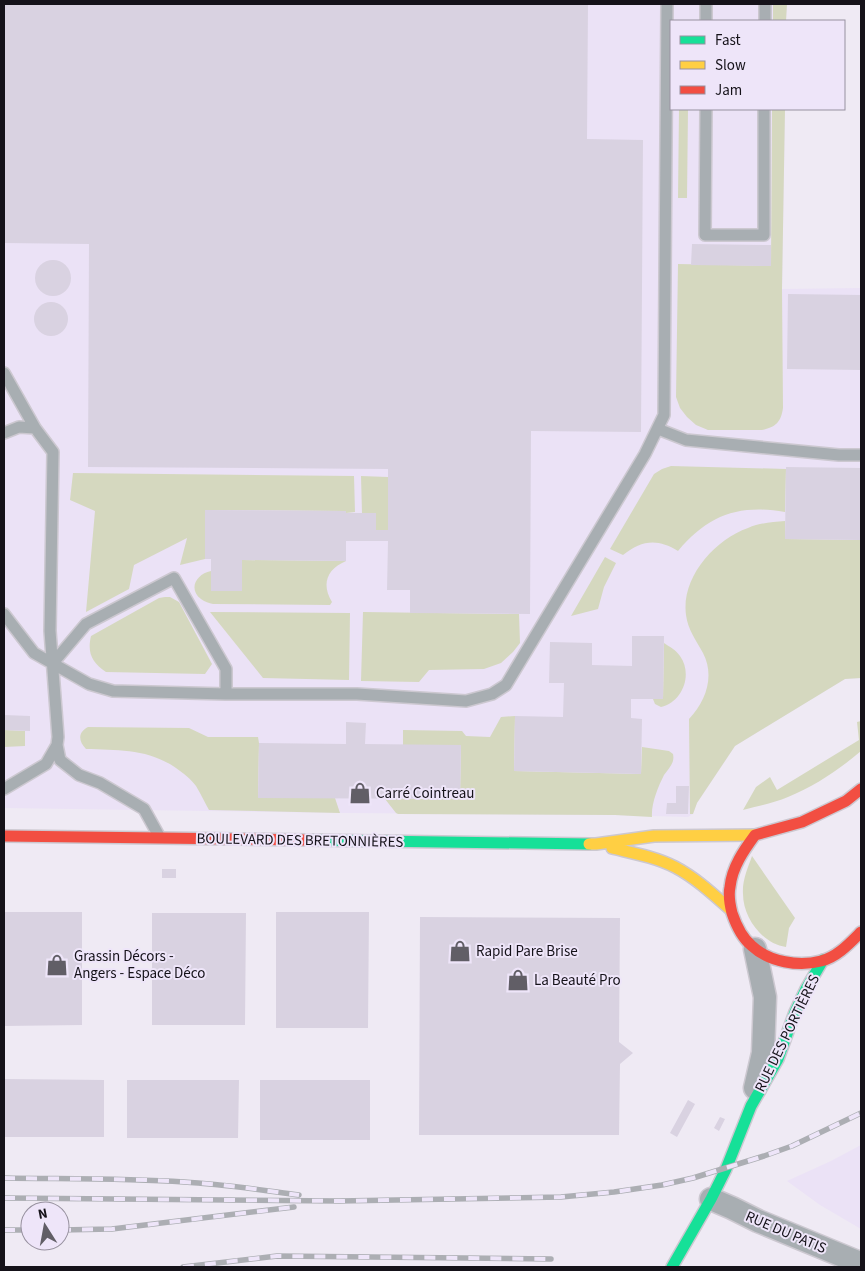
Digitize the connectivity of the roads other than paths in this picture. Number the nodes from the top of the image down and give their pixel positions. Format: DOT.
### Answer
graph roads {
  1 [pos="667,4"];
  2 [pos="706,4"];
  3 [pos="765,4"];
  4 [pos="706,20"];
  5 [pos="765,20"];
  6 [pos="706,110"];
  7 [pos="764,110"];
  8 [pos="4,373"];
  9 [pos="36,428"];
  10 [pos="658,429"];
  11 [pos="4,433"];
  12 [pos="861,455"];
  13 [pos="4,614"];
  14 [pos="53,663"];
  15 [pos="226,694"];
  16 [pos="57,745"];
  17 [pos="4,789"];
  18 [pos="861,789"];
  19 [pos="755,835"];
  20 [pos="4,836"];
  21 [pos="160,838"];
  22 [pos="596,844"];
  23 [pos="731,910"];
  24 [pos="861,932"];
  25 [pos="755,949"];
  26 [pos="823,960"];
  27 [pos="751,1106"];
  28 [pos="711,1199"];
  29 [pos="861,1265"];
  30 [pos="672,1267"];
  1 -- 10 [label="lane"];
  2 -- 4 [label="lane"];
  3 -- 5 [label="lane"];
  6 -- 7 [label="lane"];
  8 -- 9 [label="lane"];
  9 -- 11 [label="lane"];
  9 -- 14 [label="lane"];
  10 -- 12 [label="lane"];
  10 -- 15 [label="lane"];
  13 -- 14 [label="lane"];
  14 -- 15 [label="lane"];
  14 -- 15 [label="lane"];
  14 -- 16 [label="lane"];
  16 -- 17 [label="lane"];
  16 -- 21 [label="lane"];
  18 -- 19 [label="street, BOULEVARD DES BRETONNIÈRES"];
  19 -- 22 [label="street, BOULEVARD DES BRETONNIÈRES"];
  19 -- 23 [label="street"];
  20 -- 21 [label="street, BOULEVARD DES BRETONNIÈRES"];
  21 -- 22 [label="street, BOULEVARD DES BRETONNIÈRES"];
  22 -- 23 [label="street, BOULEVARD DES BRETONNIÈRES"];
  23 -- 25 [label="street"];
  24 -- 26 [label="street"];
  25 -- 26 [label="street"];
  25 -- 27 [label="street, RUE DES PORTIÈRES"];
  26 -- 27 [label="street, RUE DES PORTIÈRES"];
  27 -- 28 [label="street, RUE DES PORTIÈRES"];
  28 -- 29 [label="street, RUE DU PATIS"];
  28 -- 30 [label="street, RUE DES PORTIÈRES"];
}
